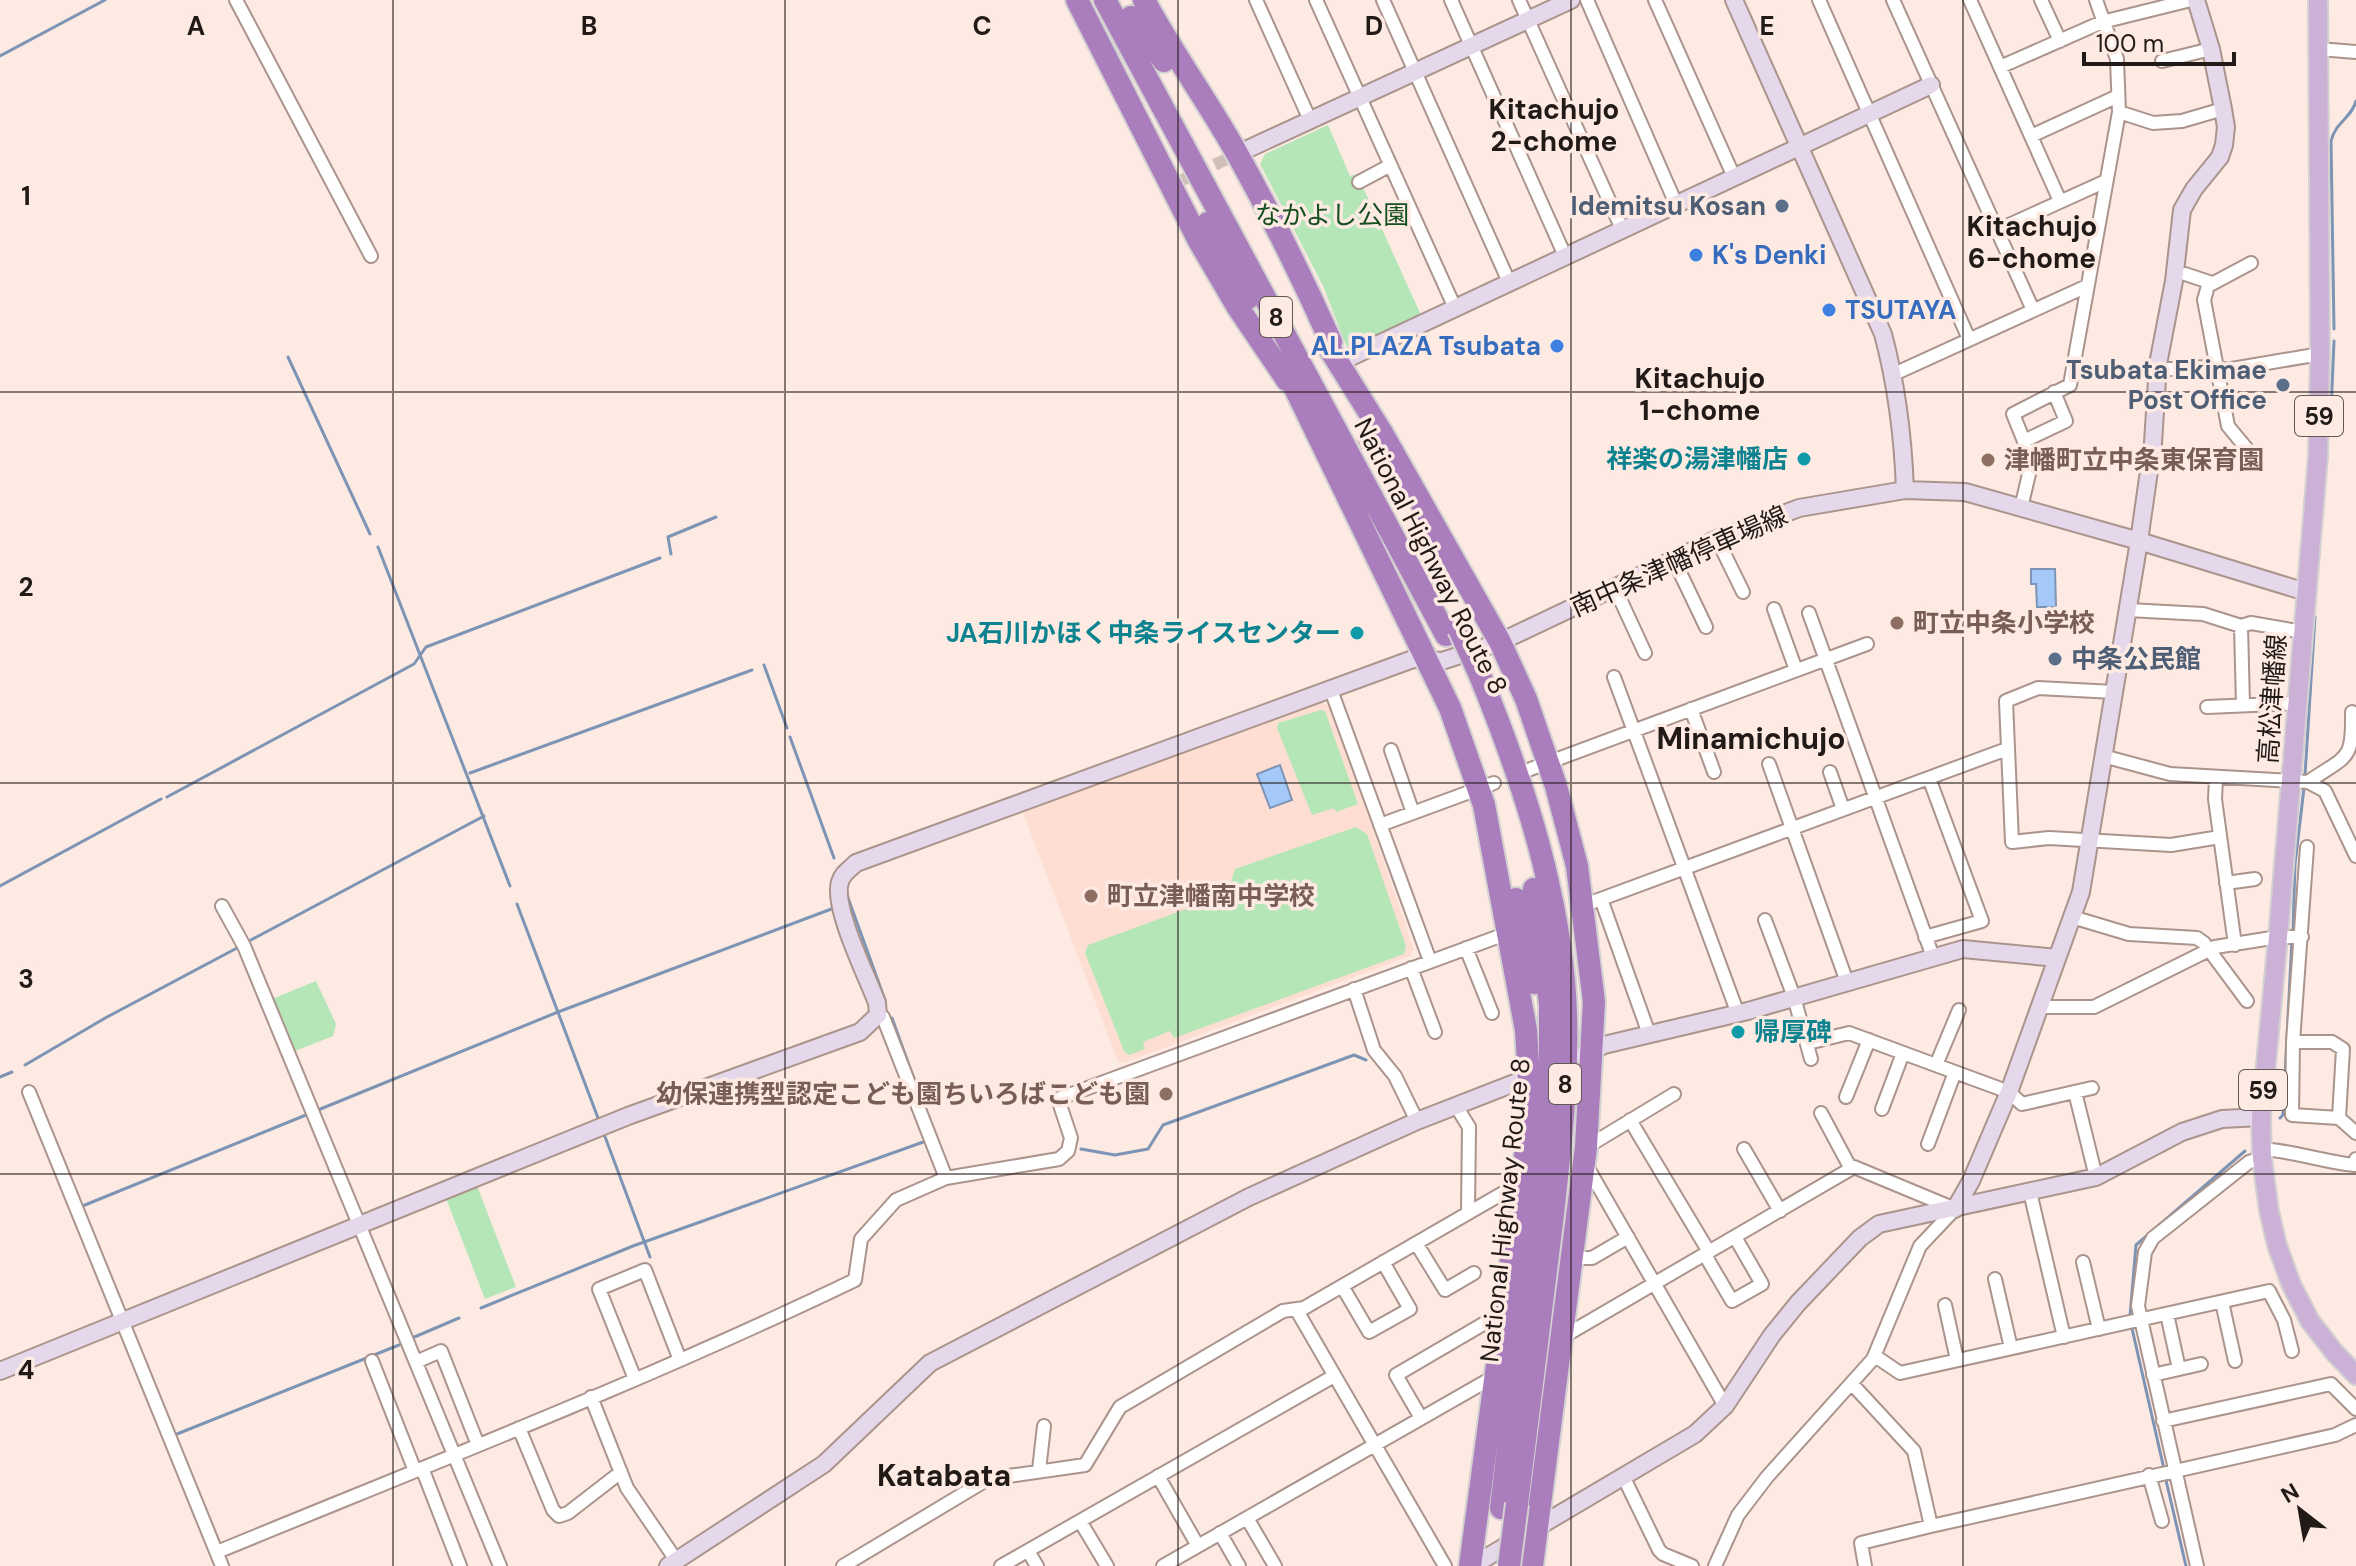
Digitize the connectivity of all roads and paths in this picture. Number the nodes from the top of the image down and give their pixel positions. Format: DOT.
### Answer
graph roads {
  1 [pos="236,0"];
  2 [pos="1077,0"];
  3 [pos="1096,0"];
  4 [pos="1105,0"];
  5 [pos="1256,0"];
  6 [pos="1316,0"];
  7 [pos="1383,0"];
  8 [pos="1451,0"];
  9 [pos="1519,0"];
  10 [pos="1571,0"];
  11 [pos="1587,0"];
  12 [pos="1655,0"];
  13 [pos="1734,0"];
  14 [pos="1819,0"];
  15 [pos="1893,0"];
  16 [pos="1970,0"];
  17 [pos="2041,0"];
  18 [pos="2096,0"];
  19 [pos="2193,0"];
  20 [pos="2318,0"];
  21 [pos="1140,11"];
  22 [pos="1528,20"];
  23 [pos="2102,22"];
  24 [pos="2060,41"];
  25 [pos="1472,46"];
  26 [pos="2211,49"];
  27 [pos="2319,49"];
  28 [pos="2355,51"];
  29 [pos="2162,61"];
  30 [pos="2000,67"];
  31 [pos="1415,72"];
  32 [pos="1931,85"];
  33 [pos="2118,96"];
  34 [pos="1360,97"];
  35 [pos="2223,109"];
  36 [pos="2119,112"];
  37 [pos="1869,114"];
  38 [pos="1310,120"];
  39 [pos="2031,136"];
  40 [pos="1799,146"];
  41 [pos="1233,156"];
  42 [pos="1389,166"];
  43 [pos="1734,177"];
  44 [pos="2106,181"];
  45 [pos="1359,182"];
  46 [pos="2060,201"];
  47 [pos="1676,204"];
  48 [pos="1622,229"];
  49 [pos="1998,230"];
  50 [pos="371,256"];
  51 [pos="1565,256"];
  52 [pos="2251,263"];
  53 [pos="2185,274"];
  54 [pos="1509,282"];
  55 [pos="2212,283"];
  56 [pos="2087,286"];
  57 [pos="1455,308"];
  58 [pos="2033,310"];
  59 [pos="1969,339"];
  60 [pos="2320,354"];
  61 [pos="1334,356"];
  62 [pos="2215,366"];
  63 [pos="2157,369"];
  64 [pos="1894,374"];
  65 [pos="1292,382"];
  66 [pos="2054,392"];
  67 [pos="2024,441"];
  68 [pos="2252,455"];
  69 [pos="1905,490"];
  70 [pos="2021,508"];
  71 [pos="1717,539"];
  72 [pos="2139,541"];
  73 [pos="1674,560"];
  74 [pos="1615,588"];
  75 [pos="1743,592"];
  76 [pos="2306,592"];
  77 [pos="1774,609"];
  78 [pos="2128,610"];
  79 [pos="1809,613"];
  80 [pos="2241,626"];
  81 [pos="1706,627"];
  82 [pos="1452,632"];
  83 [pos="2303,632"];
  84 [pos="1500,642"];
  85 [pos="1867,644"];
  86 [pos="1645,653"];
  87 [pos="1825,659"];
  88 [pos="1430,662"];
  89 [pos="1796,670"];
  90 [pos="1472,675"];
  91 [pos="1614,677"];
  92 [pos="1331,690"];
  93 [pos="2114,692"];
  94 [pos="2298,703"];
  95 [pos="2243,705"];
  96 [pos="2207,707"];
  97 [pos="1691,709"];
  98 [pos="2352,712"];
  99 [pos="1635,730"];
  100 [pos="2007,749"];
  101 [pos="1391,750"];
  102 [pos="2103,756"];
  103 [pos="1769,764"];
  104 [pos="1542,769"];
  105 [pos="1714,772"];
  106 [pos="1830,772"];
  107 [pos="1929,778"];
  108 [pos="2216,778"];
  109 [pos="2300,782"];
  110 [pos="1485,792"];
  111 [pos="1875,798"];
  112 [pos="1843,809"];
  113 [pos="1413,813"];
  114 [pos="1380,825"];
  115 [pos="1793,828"];
  116 [pos="2220,837"];
  117 [pos="2090,839"];
  118 [pos="2307,847"];
  119 [pos="2356,856"];
  120 [pos="1685,868"];
  121 [pos="2255,879"];
  122 [pos="2226,883"];
  123 [pos="1592,902"];
  124 [pos="222,906"];
  125 [pos="2072,917"];
  126 [pos="1765,920"];
  127 [pos="1508,933"];
  128 [pos="1925,937"];
  129 [pos="2292,937"];
  130 [pos="2235,945"];
  131 [pos="1466,948"];
  132 [pos="2209,951"];
  133 [pos="1933,957"];
  134 [pos="2057,958"];
  135 [pos="1430,961"];
  136 [pos="1411,968"];
  137 [pos="1847,982"];
  138 [pos="1354,989"];
  139 [pos="1794,997"];
  140 [pos="2247,1001"];
  141 [pos="2039,1007"];
  142 [pos="1959,1010"];
  143 [pos="1492,1013"];
  144 [pos="1738,1014"];
  145 [pos="878,1015"];
  146 [pos="1435,1032"];
  147 [pos="1649,1034"];
  148 [pos="1869,1040"];
  149 [pos="2293,1042"];
  150 [pos="1808,1043"];
  151 [pos="1586,1053"];
  152 [pos="1903,1053"];
  153 [pos="1811,1059"];
  154 [pos="1936,1065"];
  155 [pos="1955,1072"];
  156 [pos="1533,1076"];
  157 [pos="2092,1088"];
  158 [pos="29,1092"];
  159 [pos="2009,1092"];
  160 [pos="2075,1092"];
  161 [pos="1674,1094"];
  162 [pos="1846,1097"];
  163 [pos="1456,1106"];
  164 [pos="1882,1109"];
  165 [pos="1821,1113"];
  166 [pos="2261,1117"];
  167 [pos="2339,1118"];
  168 [pos="1630,1120"];
  169 [pos="1417,1121"];
  170 [pos="2356,1133"];
  171 [pos="1928,1144"];
  172 [pos="1744,1149"];
  173 [pos="2262,1153"];
  174 [pos="1581,1154"];
  175 [pos="2356,1159"];
  176 [pos="1851,1169"];
  177 [pos="1531,1175"];
  178 [pos="2096,1177"];
  179 [pos="946,1178"];
  180 [pos="2030,1192"];
  181 [pos="1955,1209"];
  182 [pos="1780,1211"];
  183 [pos="1468,1212"];
  184 [pos="359,1226"];
  185 [pos="1628,1237"];
  186 [pos="1735,1237"];
  187 [pos="1416,1243"];
  188 [pos="1707,1254"];
  189 [pos="1571,1258"];
  190 [pos="1383,1262"];
  191 [pos="2083,1262"];
  192 [pos="1474,1273"];
  193 [pos="1546,1273"];
  194 [pos="1995,1279"];
  195 [pos="1654,1284"];
  196 [pos="1342,1286"];
  197 [pos="2222,1302"];
  198 [pos="1945,1305"];
  199 [pos="1296,1309"];
  200 [pos="1502,1313"];
  201 [pos="2167,1314"];
  202 [pos="2134,1322"];
  203 [pos="121,1323"];
  204 [pos="2099,1329"];
  205 [pos="2064,1337"];
  206 [pos="1556,1342"];
  207 [pos="2011,1348"];
  208 [pos="2292,1351"];
  209 [pos="1875,1356"];
  210 [pos="680,1360"];
  211 [pos="1957,1360"];
  212 [pos="372,1361"];
  213 [pos="2235,1361"];
  214 [pos="416,1362"];
  215 [pos="2201,1364"];
  216 [pos="2179,1369"];
  217 [pos="0,1371"];
  218 [pos="1499,1374"];
  219 [pos="2356,1374"];
  220 [pos="2153,1375"];
  221 [pos="1334,1376"];
  222 [pos="635,1379"];
  223 [pos="1853,1385"];
  224 [pos="591,1397"];
  225 [pos="1725,1406"];
  226 [pos="2356,1409"];
  227 [pos="1421,1418"];
  228 [pos="2163,1421"];
  229 [pos="2356,1425"];
  230 [pos="1044,1426"];
  231 [pos="519,1428"];
  232 [pos="1376,1444"];
  233 [pos="478,1445"];
  234 [pos="454,1455"];
  235 [pos="419,1469"];
  236 [pos="1039,1470"];
  237 [pos="621,1472"];
  238 [pos="2163,1472"];
  239 [pos="1158,1476"];
  240 [pos="1624,1478"];
  241 [pos="1509,1506"];
  242 [pos="1247,1518"];
  243 [pos="1080,1521"];
  244 [pos="2162,1521"];
  245 [pos="1931,1526"];
  246 [pos="1536,1528"];
  247 [pos="1220,1533"];
  248 [pos="1198,1546"];
  249 [pos="1028,1551"];
  250 [pos="217,1552"];
  251 [pos="672,1563"];
  252 [pos="1169,1564"];
  253 [pos="495,1565"];
  254 [pos="222,1566"];
  255 [pos="460,1566"];
  256 [pos="843,1566"];
  257 [pos="1001,1566"];
  258 [pos="1037,1566"];
  259 [pos="1107,1566"];
  260 [pos="1239,1566"];
  261 [pos="1275,1566"];
  262 [pos="1445,1566"];
  263 [pos="1471,1566"];
  264 [pos="1494,1566"];
  265 [pos="1509,1566"];
  266 [pos="1532,1566"];
  267 [pos="1692,1566"];
  268 [pos="1715,1566"];
  269 [pos="1865,1566"];
  270 [pos="2197,1566"];
  1 -- 50 [label="street"];
  2 -- 65 [label="highway"];
  3 -- 65 [label="highway"];
  4 -- 82 [label="highway, National Highway Route 8 / 8"];
  5 -- 38 [label="street"];
  6 -- 34 [label="street"];
  7 -- 31 [label="street"];
  8 -- 25 [label="street"];
  9 -- 22 [label="street"];
  10 -- 22 [label="street"];
  11 -- 47 [label="street"];
  12 -- 43 [label="street"];
  13 -- 40 [label="street"];
  14 -- 37 [label="street"];
  15 -- 32 [label="street"];
  16 -- 30 [label="street"];
  17 -- 24 [label="street"];
  18 -- 23 [label="street"];
  19 -- 23 [label="street"];
  19 -- 26 [label="street"];
  20 -- 27 [label="main road, 高松津幡線 / 59"];
  21 -- 41 [label="highway"];
  21 -- 61 [label="highway, 8"];
  21 -- 82 [label="highway, National Highway Route 8 / 8"];
  22 -- 25 [label="street"];
  22 -- 48 [label="street"];
  23 -- 24 [label="street"];
  23 -- 33 [label="street"];
  24 -- 30 [label="street"];
  25 -- 31 [label="street"];
  25 -- 51 [label="street"];
  26 -- 29 [label="street"];
  26 -- 35 [label="street"];
  27 -- 28 [label="street"];
  27 -- 60 [label="main road, 高松津幡線 / 59"];
  30 -- 39 [label="street"];
  31 -- 34 [label="street"];
  31 -- 54 [label="street"];
  32 -- 37 [label="street"];
  32 -- 49 [label="street"];
  33 -- 36 [label="street"];
  33 -- 39 [label="street"];
  34 -- 38 [label="street"];
  34 -- 42 [label="street"];
  35 -- 36 [label="street"];
  35 -- 63 [label="street"];
  36 -- 44 [label="street"];
  37 -- 40 [label="street"];
  37 -- 59 [label="street"];
  38 -- 41 [label="street"];
  39 -- 46 [label="street"];
  40 -- 43 [label="street"];
  40 -- 64 [label="street"];
  41 -- 61 [label="highway"];
  42 -- 45 [label="street"];
  42 -- 57 [label="street"];
  43 -- 47 [label="street"];
  44 -- 46 [label="street"];
  44 -- 56 [label="street"];
  46 -- 49 [label="street"];
  47 -- 48 [label="street"];
  48 -- 51 [label="street"];
  49 -- 58 [label="street"];
  51 -- 54 [label="street"];
  52 -- 55 [label="street"];
  53 -- 55 [label="street"];
  54 -- 57 [label="street"];
  55 -- 62 [label="street"];
  56 -- 58 [label="street"];
  56 -- 66 [label="street"];
  57 -- 61 [label="street"];
  58 -- 59 [label="street"];
  59 -- 64 [label="street"];
  60 -- 62 [label="street"];
  60 -- 76 [label="main road, 高松津幡線 / 59"];
  61 -- 84 [label="highway"];
  62 -- 63 [label="street"];
  62 -- 68 [label="street"];
  63 -- 72 [label="street"];
  64 -- 69 [label="street"];
  65 -- 88 [label="highway"];
  66 -- 67 [label="street"];
  66 -- 67 [label="street"];
  67 -- 70 [label="street"];
  69 -- 70 [label="street, 南中条津幡停車場線"];
  69 -- 71 [label="street, 南中条津幡停車場線"];
  70 -- 72 [label="street, 南中条津幡停車場線"];
  71 -- 73 [label="street, 南中条津幡停車場線"];
  71 -- 75 [label="street"];
  72 -- 76 [label="street, 南中条津幡停車場線"];
  72 -- 78 [label="street"];
  73 -- 74 [label="street, 南中条津幡停車場線"];
  73 -- 81 [label="street"];
  74 -- 84 [label="street, 南中条津幡停車場線"];
  74 -- 86 [label="street"];
  76 -- 83 [label="main road, 高松津幡線 / 59"];
  77 -- 89 [label="street"];
  78 -- 80 [label="street"];
  78 -- 93 [label="street"];
  79 -- 87 [label="street"];
  80 -- 83 [label="street"];
  80 -- 95 [label="street"];
  82 -- 90 [label="highway, National Highway Route 8 / 8, bridge"];
  83 -- 94 [label="main road, 高松津幡線 / 59"];
  84 -- 88 [label="street, 南中条津幡停車場線"];
  84 -- 104 [label="highway"];
  85 -- 87 [label="street"];
  87 -- 89 [label="street"];
  87 -- 111 [label="street"];
  88 -- 92 [label="street, 南中条津幡停車場線"];
  88 -- 110 [label="highway"];
  89 -- 97 [label="street"];
  90 -- 177 [label="highway, National Highway Route 8 / 8"];
  90 -- 193 [label="highway, National Highway Route 8 / 8"];
  91 -- 99 [label="street"];
  92 -- 114 [label="street"];
  92 -- 145 [label="street, 南中条津幡停車場線"];
  93 -- 100 [label="street"];
  93 -- 102 [label="street"];
  94 -- 95 [label="street"];
  94 -- 109 [label="main road, 高松津幡線 / 59"];
  95 -- 96 [label="street"];
  97 -- 99 [label="street"];
  97 -- 105 [label="street"];
  98 -- 109 [label="street"];
  99 -- 104 [label="street"];
  99 -- 120 [label="street"];
  100 -- 107 [label="street"];
  100 -- 117 [label="street"];
  101 -- 113 [label="street"];
  102 -- 108 [label="street"];
  102 -- 117 [label="street"];
  103 -- 115 [label="street"];
  104 -- 123 [label="highway"];
  104 -- 193 [label="highway, 8"];
  106 -- 112 [label="street"];
  107 -- 111 [label="street"];
  107 -- 128 [label="street"];
  108 -- 109 [label="street"];
  108 -- 116 [label="street"];
  109 -- 119 [label="street"];
  109 -- 129 [label="main road, 高松津幡線 / 59"];
  110 -- 113 [label="street"];
  110 -- 127 [label="highway"];
  110 -- 177 [label="highway, 8"];
  111 -- 112 [label="street"];
  111 -- 128 [label="street"];
  112 -- 115 [label="street"];
  113 -- 114 [label="street"];
  114 -- 135 [label="street"];
  115 -- 120 [label="street"];
  115 -- 137 [label="street"];
  116 -- 117 [label="street"];
  116 -- 122 [label="street"];
  117 -- 125 [label="street"];
  118 -- 129 [label="street"];
  120 -- 123 [label="street"];
  120 -- 144 [label="street"];
  121 -- 122 [label="street"];
  122 -- 130 [label="street"];
  123 -- 147 [label="street"];
  123 -- 151 [label="highway"];
  124 -- 184 [label="street"];
  125 -- 132 [label="street"];
  125 -- 134 [label="street"];
  126 -- 139 [label="street"];
  127 -- 131 [label="street"];
  127 -- 156 [label="highway"];
  128 -- 133 [label="street"];
  129 -- 130 [label="street"];
  129 -- 149 [label="street"];
  129 -- 166 [label="main road, 高松津幡線 / 59"];
  130 -- 132 [label="street"];
  131 -- 135 [label="street"];
  131 -- 143 [label="street"];
  132 -- 140 [label="street"];
  132 -- 141 [label="street"];
  133 -- 134 [label="street"];
  133 -- 137 [label="street"];
  134 -- 141 [label="street"];
  135 -- 136 [label="street"];
  136 -- 138 [label="street"];
  136 -- 146 [label="street"];
  137 -- 139 [label="street"];
  138 -- 169 [label="street"];
  138 -- 179 [label="street"];
  139 -- 144 [label="street"];
  139 -- 150 [label="street"];
  141 -- 159 [label="street"];
  142 -- 154 [label="street"];
  144 -- 147 [label="street"];
  145 -- 179 [label="street"];
  145 -- 184 [label="street"];
  147 -- 151 [label="street"];
  148 -- 150 [label="street"];
  148 -- 152 [label="street"];
  148 -- 162 [label="street"];
  149 -- 167 [label="street"];
  149 -- 167 [label="street"];
  150 -- 153 [label="street"];
  151 -- 174 [label="highway"];
  152 -- 154 [label="street"];
  152 -- 164 [label="street"];
  154 -- 155 [label="street"];
  155 -- 159 [label="street"];
  155 -- 171 [label="street"];
  156 -- 163 [label="street"];
  156 -- 177 [label="highway"];
  157 -- 160 [label="street"];
  158 -- 203 [label="street"];
  159 -- 160 [label="street"];
  159 -- 181 [label="street"];
  160 -- 178 [label="street"];
  161 -- 168 [label="street"];
  163 -- 169 [label="street"];
  163 -- 183 [label="street"];
  165 -- 176 [label="street"];
  166 -- 173 [label="main road, 高松津幡線 / 59"];
  166 -- 178 [label="street"];
  167 -- 170 [label="street"];
  168 -- 174 [label="street"];
  168 -- 188 [label="street"];
  169 -- 251 [label="street"];
  172 -- 182 [label="street"];
  173 -- 175 [label="street"];
  173 -- 202 [label="street"];
  173 -- 219 [label="main road, 高松津幡線 / 59"];
  174 -- 185 [label="street"];
  174 -- 189 [label="highway"];
  176 -- 181 [label="street"];
  176 -- 182 [label="street"];
  177 -- 183 [label="street"];
  177 -- 200 [label="highway"];
  177 -- 241 [label="highway, National Highway Route 8 / 8"];
  178 -- 180 [label="street"];
  179 -- 210 [label="street"];
  180 -- 181 [label="street"];
  180 -- 205 [label="street"];
  181 -- 209 [label="street"];
  181 -- 225 [label="street"];
  182 -- 186 [label="street"];
  183 -- 187 [label="street"];
  184 -- 203 [label="street"];
  184 -- 214 [label="street"];
  185 -- 189 [label="street"];
  185 -- 195 [label="street"];
  186 -- 188 [label="street"];
  186 -- 188 [label="street"];
  187 -- 190 [label="street"];
  187 -- 192 [label="street"];
  188 -- 195 [label="street"];
  189 -- 206 [label="highway"];
  190 -- 196 [label="street"];
  190 -- 196 [label="street"];
  191 -- 204 [label="street"];
  193 -- 241 [label="highway, National Highway Route 8 / 8"];
  194 -- 207 [label="street"];
  195 -- 206 [label="street"];
  195 -- 225 [label="street"];
  196 -- 199 [label="street"];
  197 -- 201 [label="street"];
  197 -- 208 [label="street"];
  197 -- 213 [label="street"];
  198 -- 211 [label="street"];
  199 -- 221 [label="street"];
  199 -- 236 [label="street"];
  200 -- 218 [label="highway"];
  200 -- 227 [label="street"];
  201 -- 202 [label="street"];
  201 -- 216 [label="street"];
  202 -- 204 [label="street"];
  202 -- 220 [label="street"];
  203 -- 217 [label="street"];
  203 -- 250 [label="street"];
  204 -- 205 [label="street"];
  205 -- 207 [label="street"];
  206 -- 246 [label="highway"];
  207 -- 211 [label="street"];
  209 -- 211 [label="street"];
  209 -- 223 [label="street"];
  210 -- 222 [label="street"];
  210 -- 222 [label="street"];
  212 -- 235 [label="street"];
  214 -- 233 [label="street"];
  214 -- 234 [label="street"];
  215 -- 216 [label="street"];
  216 -- 220 [label="street"];
  218 -- 227 [label="street"];
  218 -- 263 [label="highway"];
  220 -- 228 [label="street"];
  221 -- 232 [label="street"];
  221 -- 239 [label="street"];
  222 -- 224 [label="street"];
  223 -- 245 [label="street"];
  223 -- 268 [label="street"];
  224 -- 231 [label="street"];
  224 -- 237 [label="street"];
  225 -- 240 [label="street"];
  226 -- 228 [label="street"];
  227 -- 232 [label="street"];
  228 -- 238 [label="street"];
  229 -- 238 [label="street"];
  230 -- 236 [label="street"];
  231 -- 233 [label="street"];
  231 -- 237 [label="street"];
  232 -- 242 [label="street"];
  232 -- 262 [label="street"];
  233 -- 234 [label="street"];
  234 -- 235 [label="street"];
  234 -- 253 [label="street"];
  235 -- 250 [label="street"];
  235 -- 255 [label="street"];
  236 -- 256 [label="street"];
  237 -- 251 [label="street"];
  238 -- 244 [label="street"];
  238 -- 245 [label="street"];
  238 -- 270 [label="street"];
  239 -- 243 [label="street"];
  239 -- 248 [label="street"];
  240 -- 246 [label="street"];
  240 -- 267 [label="street"];
  241 -- 264 [label="highway, National Highway Route 8 / 8"];
  241 -- 265 [label="highway, National Highway Route 8 / 8, bridge"];
  242 -- 247 [label="street"];
  242 -- 261 [label="street"];
  243 -- 249 [label="street"];
  243 -- 259 [label="street"];
  245 -- 269 [label="street"];
  246 -- 263 [label="street"];
  246 -- 266 [label="highway"];
  247 -- 248 [label="street"];
  247 -- 260 [label="street"];
  248 -- 252 [label="street"];
  249 -- 257 [label="street"];
  249 -- 258 [label="street"];
  250 -- 254 [label="street"];
}
